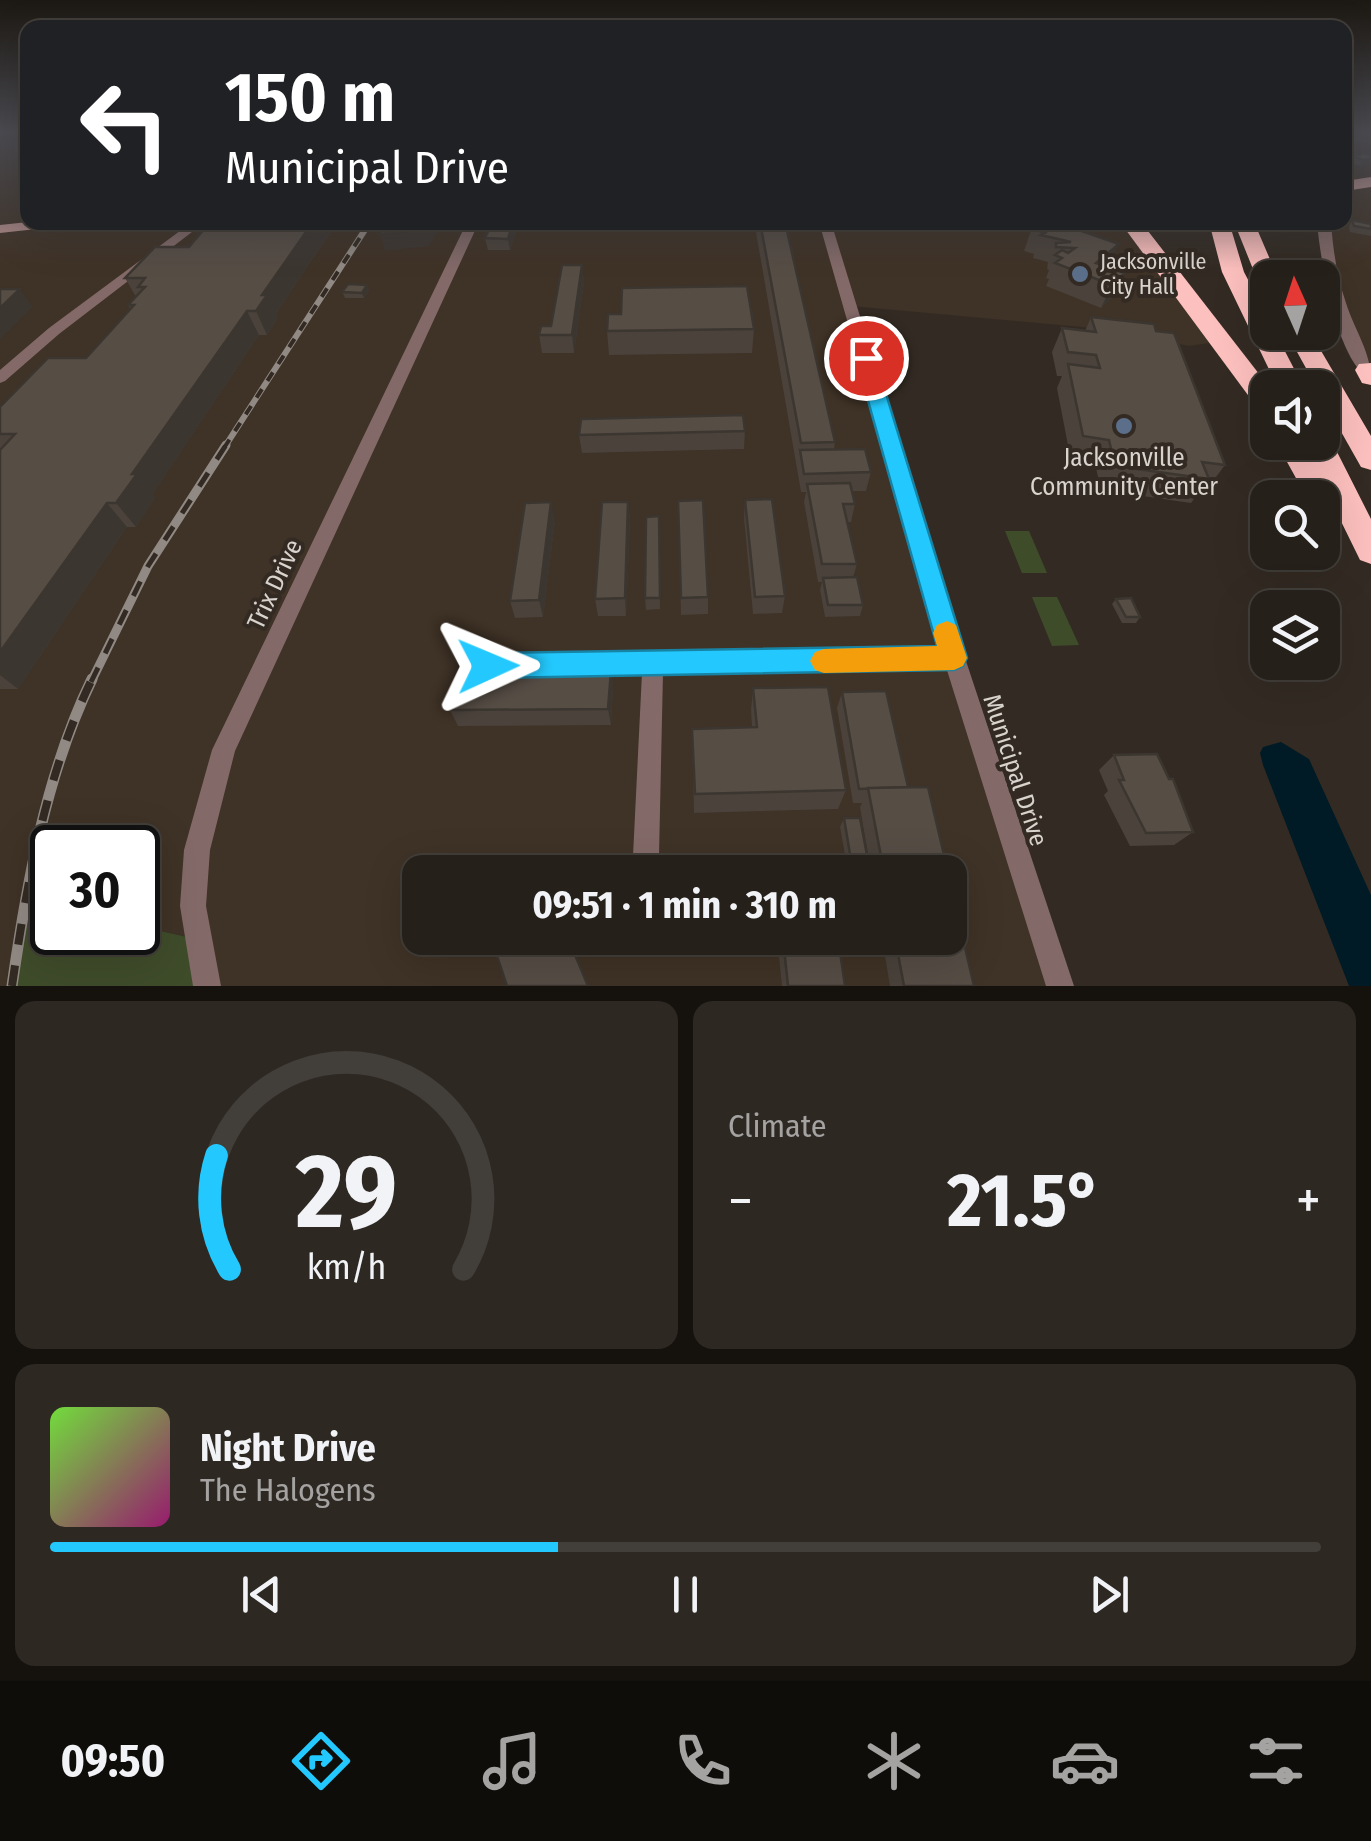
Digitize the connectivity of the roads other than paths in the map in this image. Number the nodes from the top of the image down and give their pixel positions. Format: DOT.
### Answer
graph roads {
  1 [pos="189,230"];
  2 [pos="470,230"];
  3 [pos="828,230"];
  4 [pos="1136,230"];
  5 [pos="1221,230"];
  6 [pos="1247,230"];
  7 [pos="1325,230"];
  8 [pos="1260,260"];
  9 [pos="1308,350"];
  10 [pos="1283,370"];
  11 [pos="1370,373"];
  12 [pos="0,378"];
  13 [pos="1250,378"];
  14 [pos="1327,460"];
  15 [pos="1371,460"];
  16 [pos="1340,525"];
  17 [pos="1371,551"];
  18 [pos="1371,571"];
  19 [pos="954,658"];
  20 [pos="652,664"];
  21 [pos="488,666"];
  22 [pos="646,855"];
  23 [pos="207,986"];
  24 [pos="1060,986"];
  1 -- 12 [label="street"];
  2 -- 23 [label="street, Trix Drive"];
  3 -- 19 [label="street, Municipal Drive"];
  4 -- 13 [label="highway"];
  5 -- 10 [label="highway"];
  6 -- 8 [label="highway"];
  7 -- 11 [label="street"];
  9 -- 15 [label="highway"];
  14 -- 17 [label="highway"];
  16 -- 18 [label="highway"];
  19 -- 20 [label="street"];
  19 -- 24 [label="street, Municipal Drive"];
  20 -- 21 [label="street"];
  20 -- 22 [label="street"];
}
